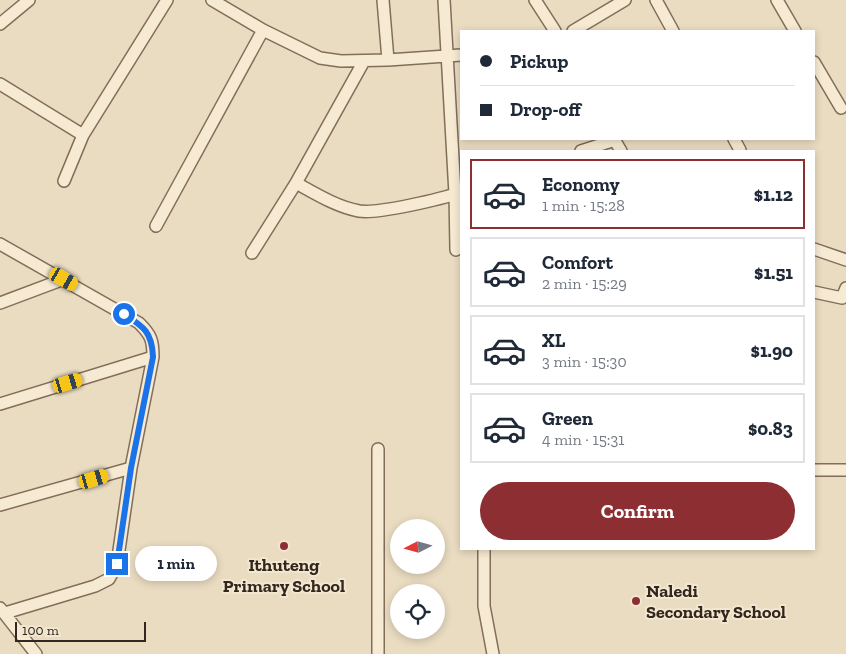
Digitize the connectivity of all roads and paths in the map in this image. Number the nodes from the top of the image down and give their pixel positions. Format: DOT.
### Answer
graph roads {
  1 [pos="29,0"];
  2 [pos="167,0"];
  3 [pos="212,0"];
  4 [pos="383,0"];
  5 [pos="444,0"];
  6 [pos="536,0"];
  7 [pos="625,0"];
  8 [pos="656,0"];
  9 [pos="776,0"];
  10 [pos="0,24"];
  11 [pos="263,30"];
  12 [pos="554,30"];
  13 [pos="575,30"];
  14 [pos="672,30"];
  15 [pos="794,30"];
  16 [pos="460,55"];
  17 [pos="447,57"];
  18 [pos="388,60"];
  19 [pos="364,61"];
  20 [pos="815,64"];
  21 [pos="0,84"];
  22 [pos="841,108"];
  23 [pos="83,135"];
  24 [pos="612,140"];
  25 [pos="584,150"];
  26 [pos="64,181"];
  27 [pos="296,183"];
  28 [pos="458,193"];
  29 [pos="156,226"];
  30 [pos="0,244"];
  31 [pos="815,249"];
  32 [pos="456,250"];
  33 [pos="252,253"];
  34 [pos="846,260"];
  35 [pos="64,279"];
  36 [pos="815,292"];
  37 [pos="845,295"];
  38 [pos="0,303"];
  39 [pos="153,357"];
  40 [pos="0,404"];
  41 [pos="378,449"];
  42 [pos="131,468"];
  43 [pos="815,470"];
  44 [pos="846,470"];
  45 [pos="0,506"];
  46 [pos="484,550"];
  47 [pos="2,611"];
  48 [pos="36,654"];
  49 [pos="378,654"];
  50 [pos="493,654"];
  1 -- 10 [label="street"];
  2 -- 23 [label="street"];
  3 -- 11 [label="street"];
  4 -- 18 [label="street"];
  5 -- 17 [label="street"];
  6 -- 12 [label="street"];
  7 -- 13 [label="street"];
  8 -- 14 [label="street"];
  9 -- 15 [label="street"];
  11 -- 19 [label="street"];
  11 -- 29 [label="street"];
  16 -- 17 [label="street"];
  17 -- 18 [label="street"];
  17 -- 28 [label="street"];
  18 -- 19 [label="street"];
  19 -- 27 [label="street"];
  20 -- 22 [label="street"];
  21 -- 23 [label="street"];
  23 -- 26 [label="street"];
  24 -- 25 [label="street"];
  27 -- 28 [label="street"];
  27 -- 33 [label="street"];
  28 -- 32 [label="street"];
  30 -- 35 [label="street"];
  31 -- 34 [label="street"];
  35 -- 38 [label="street"];
  35 -- 39 [label="street"];
  36 -- 37 [label="street"];
  39 -- 40 [label="street"];
  39 -- 42 [label="street"];
  41 -- 49 [label="street"];
  42 -- 45 [label="street"];
  42 -- 47 [label="street"];
  43 -- 44 [label="street"];
  46 -- 50 [label="street"];
  47 -- 48 [label="street"];
}
